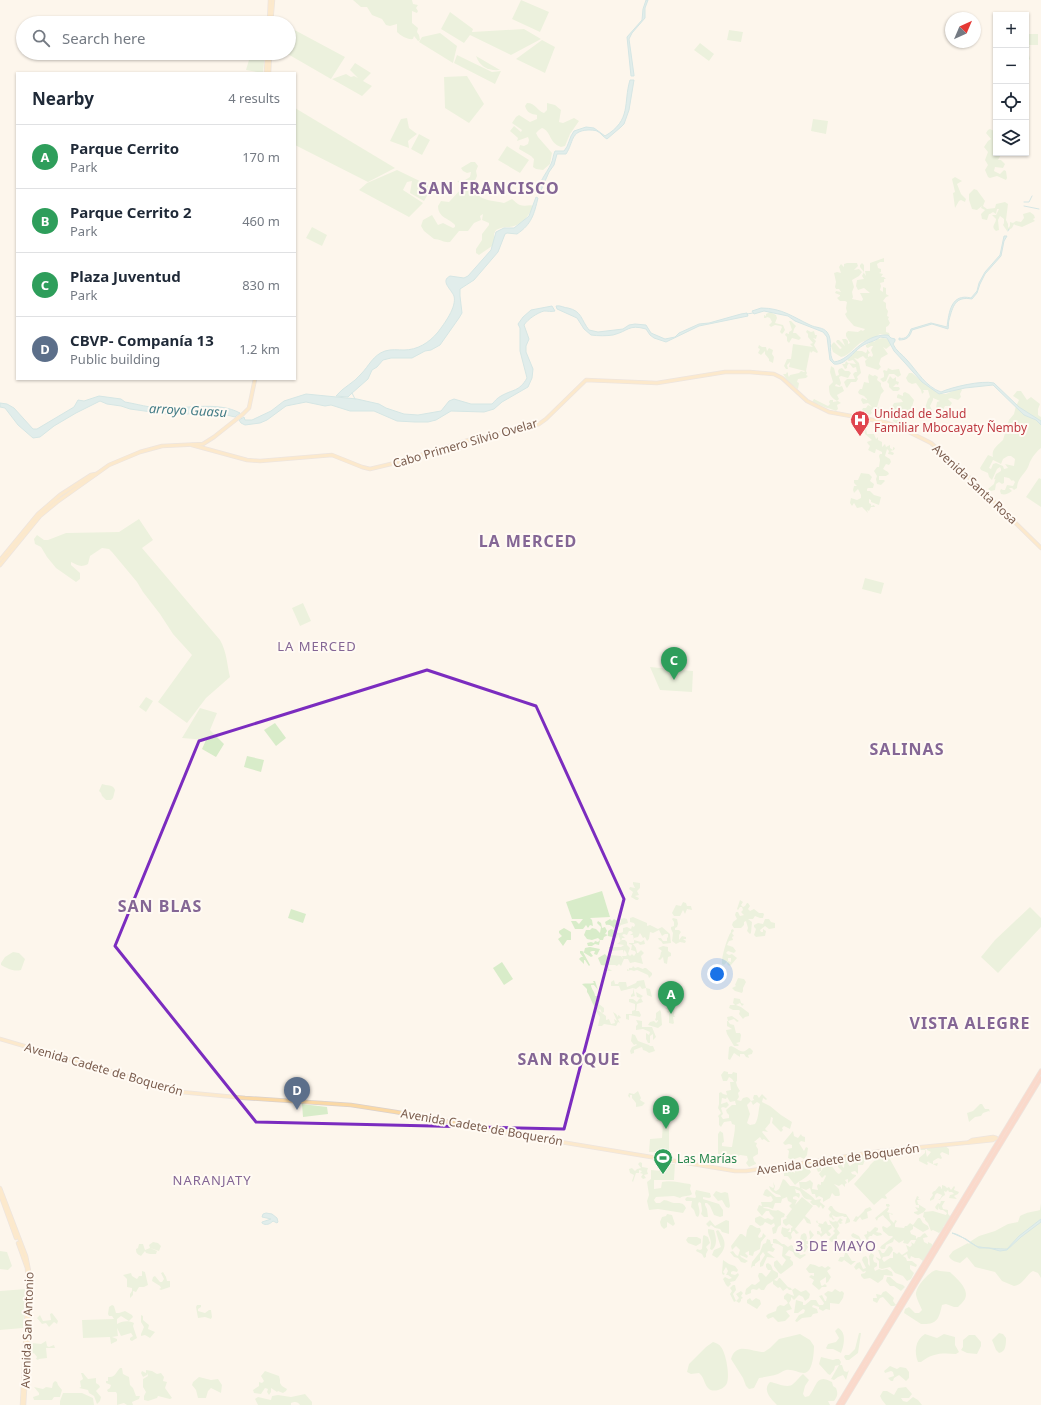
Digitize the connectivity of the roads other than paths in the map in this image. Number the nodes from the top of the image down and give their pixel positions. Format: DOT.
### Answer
graph roads {
  1 [pos="272,0"];
  2 [pos="271,16"];
  3 [pos="269,60"];
  4 [pos="268,72"];
  5 [pos="750,372"];
  6 [pos="255,380"];
  7 [pos="208,442"];
  8 [pos="192,445"];
  9 [pos="210,449"];
  10 [pos="96,474"];
  11 [pos="1041,548"];
  12 [pos="0,560"];
  13 [pos="0,565"];
  14 [pos="0,1039"];
  15 [pos="1041,1071"];
  16 [pos="1041,1078"];
  17 [pos="1000,1139"];
  18 [pos="0,1188"];
  19 [pos="0,1194"];
  20 [pos="23,1405"];
  21 [pos="838,1405"];
  22 [pos="842,1405"];
  1 -- 2 [label="main road"];
  3 -- 4 [label="main road"];
  5 -- 9 [label="main road, Cabo Primero Silvio Ovelar"];
  5 -- 11 [label="main road, Avenida Santa Rosa"];
  6 -- 7 [label="main road"];
  7 -- 8 [label="main road"];
  7 -- 9 [label="main road"];
  8 -- 9 [label="main road, Cabo Primero Silvio Ovelar"];
  8 -- 10 [label="main road"];
  10 -- 12 [label="main road"];
  10 -- 13 [label="main road"];
  14 -- 17 [label="main road, Avenida Cadete de Boquerón"];
  15 -- 17 [label="highway"];
  16 -- 17 [label="highway"];
  17 -- 21 [label="highway"];
  17 -- 22 [label="highway"];
  18 -- 20 [label="main road, Avenida San Antonio"];
  19 -- 20 [label="main road, Avenida San Antonio"];
}
